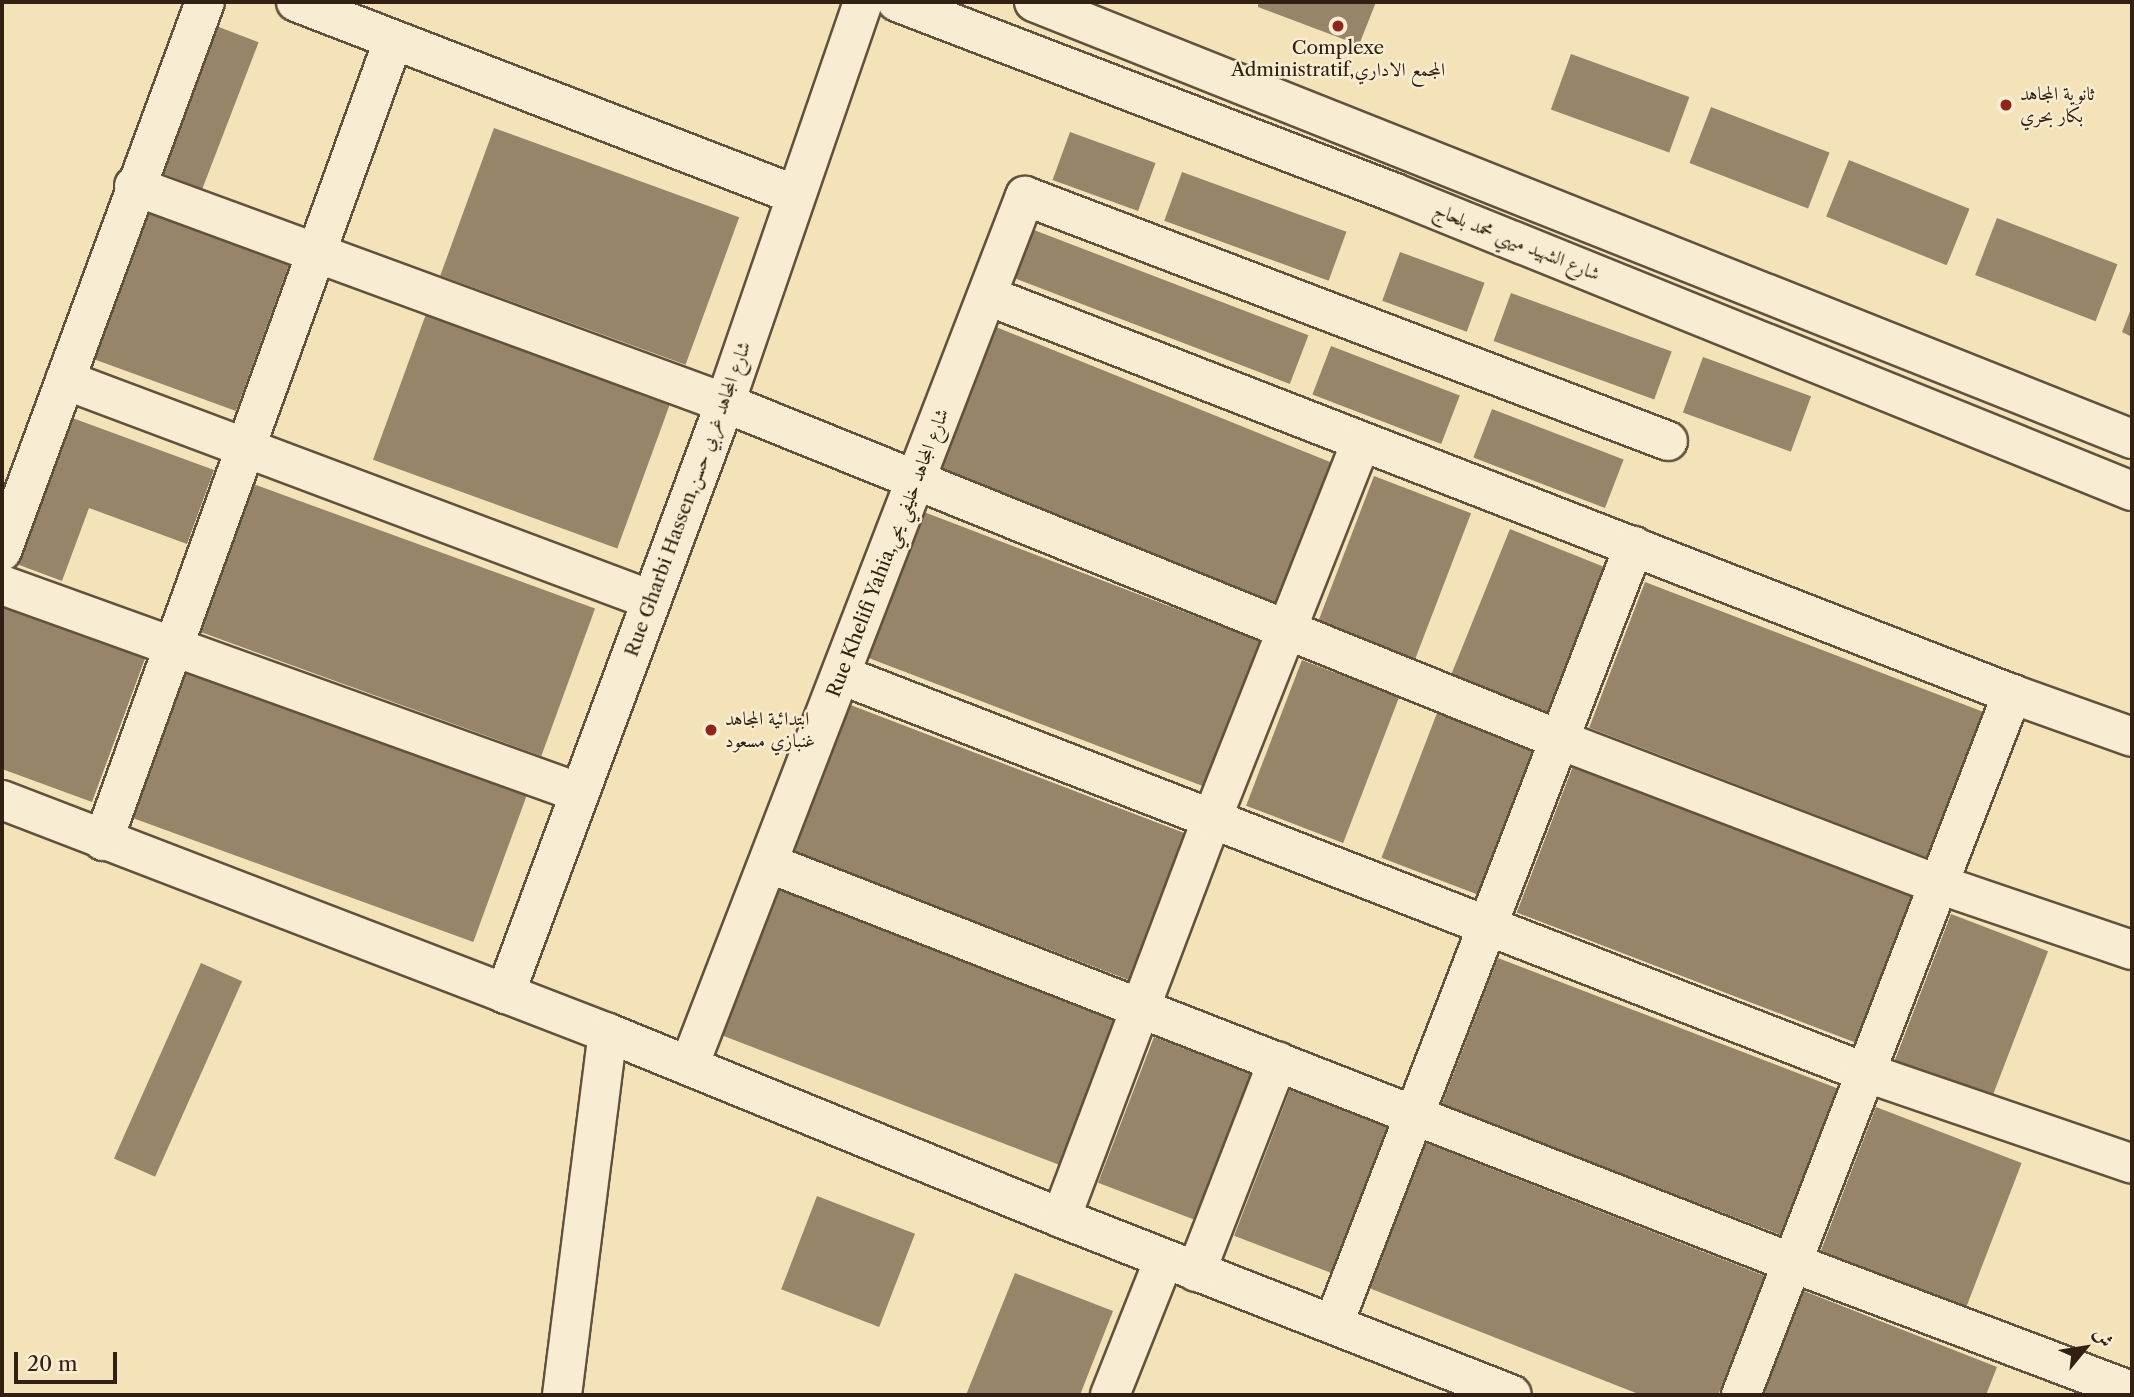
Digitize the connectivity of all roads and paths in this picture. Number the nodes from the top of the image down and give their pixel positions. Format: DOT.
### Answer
graph roads {
  1 [pos="205,2"];
  2 [pos="296,2"];
  3 [pos="863,2"];
  4 [pos="897,2"];
  5 [pos="1034,2"];
  6 [pos="393,41"];
  7 [pos="134,186"];
  8 [pos="796,195"];
  9 [pos="316,252"];
  10 [pos="988,296"];
  11 [pos="65,380"];
  12 [pos="724,403"];
  13 [pos="2132,439"];
  14 [pos="1668,441"];
  15 [pos="1361,443"];
  16 [pos="244,450"];
  17 [pos="915,481"];
  18 [pos="2132,491"];
  19 [pos="1634,546"];
  20 [pos="2,551"];
  21 [pos="2,585"];
  22 [pos="651,600"];
  23 [pos="1288,629"];
  24 [pos="172,644"];
  25 [pos="841,675"];
  26 [pos="2012,694"];
  27 [pos="2132,737"];
  28 [pos="1560,740"];
  29 [pos="580,793"];
  30 [pos="2,800"];
  31 [pos="1211,821"];
  32 [pos="103,841"];
  33 [pos="768,863"];
  34 [pos="1938,884"];
  35 [pos="1487,925"];
  36 [pos="2132,950"];
  37 [pos="505,993"];
  38 [pos="1142,1008"];
  39 [pos="608,1033"];
  40 [pos="1278,1061"];
  41 [pos="689,1066"];
  42 [pos="1864,1072"];
  43 [pos="1415,1115"];
  44 [pos="2132,1164"];
  45 [pos="1061,1217"];
  46 [pos="1790,1262"];
  47 [pos="1180,1265"];
  48 [pos="1334,1323"];
  49 [pos="2132,1391"];
  50 [pos="562,1395"];
  51 [pos="1110,1395"];
  52 [pos="1512,1395"];
  53 [pos="1741,1395"];
  1 -- 7 [label="street"];
  2 -- 6 [label="street"];
  3 -- 8 [label="street, Rue Gharbi Hassen,شارع المجاهد غربي حسن"];
  4 -- 18 [label="street, شارع الشهيد ميهي محمد بلحاج"];
  5 -- 13 [label="street"];
  6 -- 8 [label="street"];
  6 -- 9 [label="street"];
  7 -- 9 [label="street"];
  7 -- 11 [label="street"];
  8 -- 12 [label="street, Rue Gharbi Hassen,شارع المجاهد غربي حسن"];
  9 -- 12 [label="street"];
  9 -- 16 [label="street"];
  10 -- 14 [label="street, Rue Khelifi Yahia,شارع المجاهد خليفي يحي"];
  10 -- 15 [label="street"];
  10 -- 17 [label="street, Rue Khelifi Yahia,شارع المجاهد خليفي يحي"];
  11 -- 16 [label="street"];
  11 -- 20 [label="street"];
  12 -- 17 [label="street"];
  12 -- 22 [label="street, Rue Gharbi Hassen,شارع المجاهد غربي حسن"];
  15 -- 19 [label="street"];
  15 -- 23 [label="street"];
  16 -- 22 [label="street"];
  16 -- 24 [label="street"];
  17 -- 23 [label="street"];
  17 -- 25 [label="street, Rue Khelifi Yahia,شارع المجاهد خليفي يحي"];
  19 -- 26 [label="street"];
  19 -- 28 [label="street"];
  21 -- 24 [label="street"];
  22 -- 29 [label="street, Rue Gharbi Hassen,شارع المجاهد غربي حسن"];
  23 -- 28 [label="street"];
  23 -- 31 [label="street"];
  24 -- 29 [label="street"];
  24 -- 32 [label="street"];
  25 -- 31 [label="street"];
  25 -- 33 [label="street, Rue Khelifi Yahia,شارع المجاهد خليفي يحي"];
  26 -- 27 [label="street"];
  26 -- 34 [label="street"];
  28 -- 34 [label="street"];
  28 -- 35 [label="street"];
  29 -- 37 [label="street, Rue Gharbi Hassen,شارع المجاهد غربي حسن"];
  30 -- 32 [label="street"];
  31 -- 35 [label="street"];
  31 -- 38 [label="street"];
  32 -- 37 [label="street"];
  33 -- 38 [label="street"];
  33 -- 41 [label="street, Rue Khelifi Yahia,شارع المجاهد خليفي يحي"];
  34 -- 36 [label="street"];
  34 -- 42 [label="street"];
  35 -- 42 [label="street"];
  35 -- 43 [label="street"];
  37 -- 39 [label="street"];
  38 -- 40 [label="street"];
  38 -- 45 [label="street"];
  39 -- 41 [label="street"];
  39 -- 50 [label="street"];
  40 -- 43 [label="street"];
  40 -- 47 [label="street"];
  41 -- 45 [label="street"];
  42 -- 44 [label="street"];
  42 -- 46 [label="street"];
  43 -- 46 [label="street"];
  43 -- 48 [label="street"];
  45 -- 47 [label="street"];
  46 -- 49 [label="street"];
  46 -- 53 [label="street"];
  47 -- 48 [label="street"];
  47 -- 51 [label="street"];
  48 -- 52 [label="street"];
}
